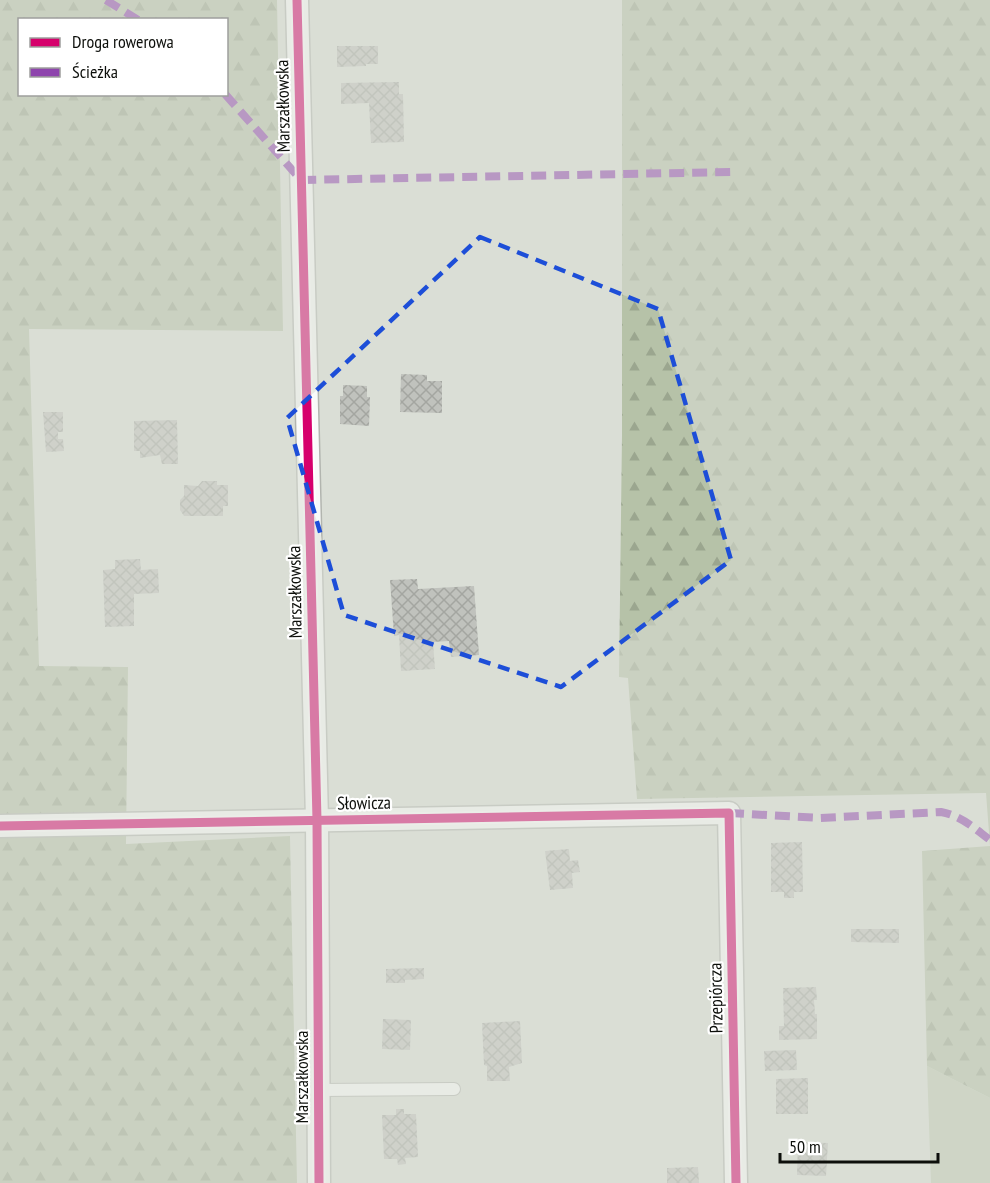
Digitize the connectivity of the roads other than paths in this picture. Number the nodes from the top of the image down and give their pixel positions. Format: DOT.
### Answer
graph roads {
  1 [pos="297,0"];
  2 [pos="729,813"];
  3 [pos="317,820"];
  4 [pos="0,826"];
  5 [pos="454,1089"];
  6 [pos="319,1090"];
  7 [pos="320,1183"];
  8 [pos="736,1183"];
  1 -- 3 [label="street, Marszałkowska"];
  2 -- 3 [label="street, Słowicza"];
  2 -- 8 [label="street, Przepiórcza"];
  3 -- 4 [label="street, Słowicza"];
  3 -- 6 [label="street, Marszałkowska"];
  5 -- 6 [label="lane"];
  6 -- 7 [label="street, Marszałkowska"];
}
